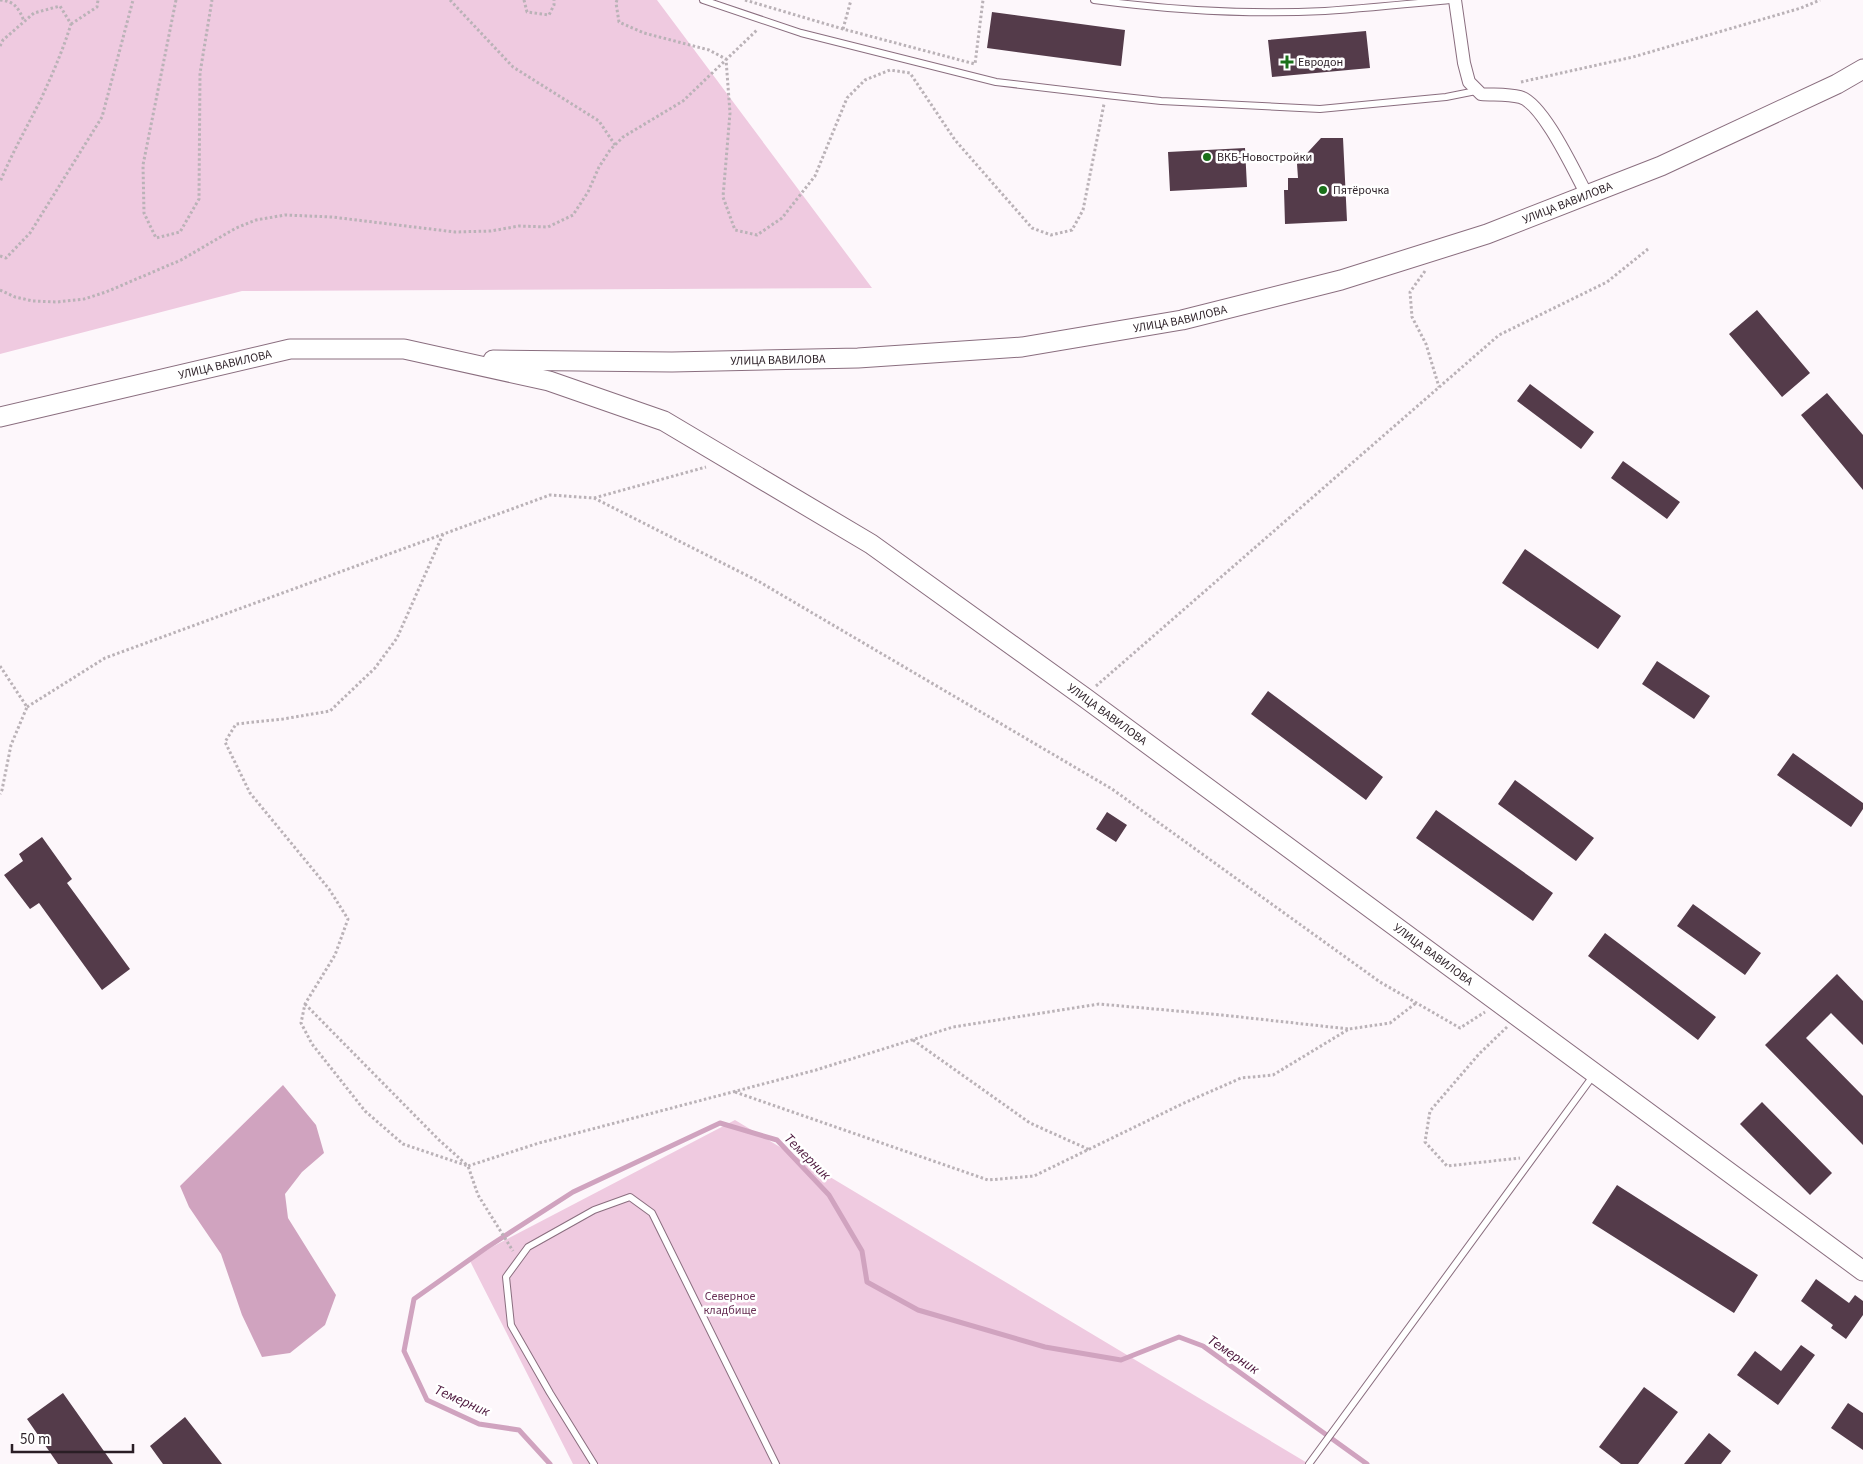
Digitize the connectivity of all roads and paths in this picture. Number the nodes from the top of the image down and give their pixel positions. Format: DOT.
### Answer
graph roads {
  1 [pos="0,0"];
  2 [pos="98,0"];
  3 [pos="133,0"];
  4 [pos="176,0"];
  5 [pos="212,0"];
  6 [pos="450,0"];
  7 [pos="524,0"];
  8 [pos="554,0"];
  9 [pos="617,0"];
  10 [pos="704,0"];
  11 [pos="745,0"];
  12 [pos="850,0"];
  13 [pos="983,0"];
  14 [pos="1094,0"];
  15 [pos="1450,0"];
  16 [pos="1455,0"];
  17 [pos="1820,0"];
  18 [pos="24,21"];
  19 [pos="767,21"];
  20 [pos="71,24"];
  21 [pos="842,29"];
  22 [pos="0,46"];
  23 [pos="726,59"];
  24 [pos="1863,69"];
  25 [pos="1514,84"];
  26 [pos="1476,90"];
  27 [pos="1106,95"];
  28 [pos="615,145"];
  29 [pos="0,182"];
  30 [pos="1587,195"];
  31 [pos="1648,249"];
  32 [pos="0,256"];
  33 [pos="1426,270"];
  34 [pos="0,290"];
  35 [pos="454,360"];
  36 [pos="1439,388"];
  37 [pos="0,417"];
  38 [pos="729,460"];
  39 [pos="594,498"];
  40 [pos="443,534"];
  41 [pos="0,666"];
  42 [pos="1084,696"];
  43 [pos="26,707"];
  44 [pos="0,794"];
  45 [pos="1416,1003"];
  46 [pos="1500,1003"];
  47 [pos="305,1004"];
  48 [pos="1518,1016"];
  49 [pos="1349,1029"];
  50 [pos="913,1040"];
  51 [pos="1595,1073"];
  52 [pos="735,1091"];
  53 [pos="1090,1150"];
  54 [pos="1534,1157"];
  55 [pos="468,1166"];
  56 [pos="519,1260"];
  57 [pos="1863,1271"];
  58 [pos="594,1464"];
  59 [pos="776,1464"];
  60 [pos="1309,1464"];
  1 -- 18 [label="path"];
  2 -- 20 [label="path"];
  3 -- 32 [label="path"];
  4 -- 5 [label="path"];
  6 -- 28 [label="path"];
  7 -- 8 [label="path"];
  9 -- 23 [label="path"];
  10 -- 19 [label="lane"];
  11 -- 21 [label="path"];
  12 -- 21 [label="path"];
  13 -- 21 [label="path"];
  14 -- 15 [label="lane"];
  16 -- 26 [label="street"];
  17 -- 25 [label="path"];
  18 -- 20 [label="path"];
  18 -- 22 [label="path"];
  19 -- 23 [label="path"];
  19 -- 27 [label="lane"];
  20 -- 29 [label="path"];
  23 -- 27 [label="path"];
  23 -- 28 [label="path"];
  24 -- 30 [label="street, УЛИЦА ВАВИЛОВА"];
  26 -- 27 [label="lane"];
  26 -- 30 [label="street"];
  28 -- 34 [label="path"];
  30 -- 35 [label="street, УЛИЦА ВАВИЛОВА"];
  31 -- 36 [label="path"];
  33 -- 36 [label="path"];
  35 -- 37 [label="street, УЛИЦА ВАВИЛОВА"];
  35 -- 38 [label="street, УЛИЦА ВАВИЛОВА"];
  36 -- 42 [label="path"];
  38 -- 39 [label="path"];
  38 -- 42 [label="street, УЛИЦА ВАВИЛОВА"];
  39 -- 40 [label="path"];
  39 -- 45 [label="path"];
  40 -- 43 [label="path"];
  40 -- 47 [label="path"];
  41 -- 43 [label="path"];
  42 -- 46 [label="street, УЛИЦА ВАВИЛОВА"];
  43 -- 44 [label="path"];
  45 -- 46 [label="path"];
  45 -- 49 [label="path"];
  46 -- 48 [label="street, УЛИЦА ВАВИЛОВА"];
  47 -- 55 [label="path"];
  47 -- 55 [label="path"];
  48 -- 51 [label="street, УЛИЦА ВАВИЛОВА"];
  48 -- 54 [label="path"];
  49 -- 50 [label="path"];
  49 -- 53 [label="path"];
  50 -- 52 [label="path"];
  50 -- 53 [label="path"];
  51 -- 54 [label="lane"];
  51 -- 57 [label="street, УЛИЦА ВАВИЛОВА"];
  52 -- 53 [label="path"];
  52 -- 55 [label="path"];
  54 -- 60 [label="lane"];
  55 -- 56 [label="path"];
  56 -- 58 [label="lane"];
  56 -- 59 [label="lane"];
}
